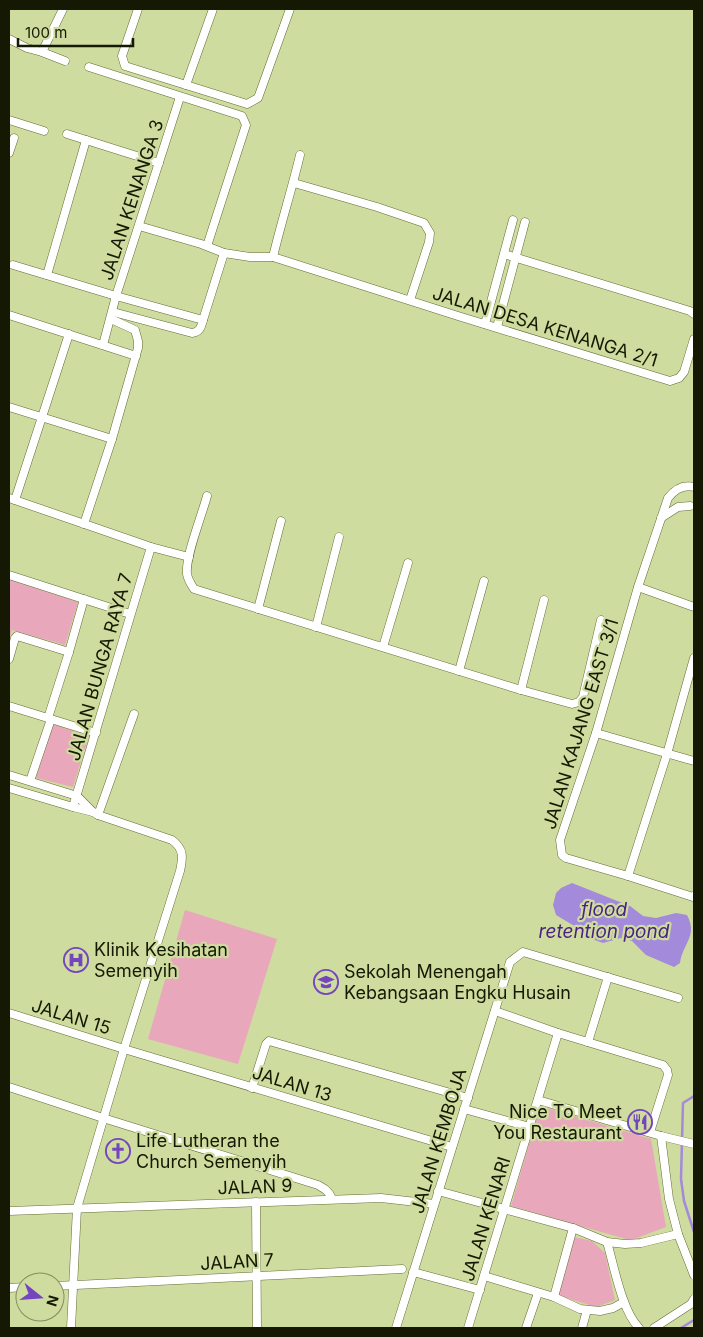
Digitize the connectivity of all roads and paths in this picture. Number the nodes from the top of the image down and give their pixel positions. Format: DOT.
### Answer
graph roads {
  1 [pos="64,9"];
  2 [pos="138,9"];
  3 [pos="213,9"];
  4 [pos="290,9"];
  5 [pos="9,39"];
  6 [pos="42,52"];
  7 [pos="65,61"];
  8 [pos="89,67"];
  9 [pos="186,85"];
  10 [pos="180,96"];
  11 [pos="9,120"];
  12 [pos="44,131"];
  13 [pos="66,134"];
  14 [pos="14,138"];
  15 [pos="86,140"];
  16 [pos="9,153"];
  17 [pos="300,155"];
  18 [pos="159,163"];
  19 [pos="294,183"];
  20 [pos="513,220"];
  21 [pos="526,222"];
  22 [pos="139,226"];
  23 [pos="207,246"];
  24 [pos="224,253"];
  25 [pos="504,254"];
  26 [pos="273,258"];
  27 [pos="516,258"];
  28 [pos="13,265"];
  29 [pos="47,275"];
  30 [pos="116,296"];
  31 [pos="410,300"];
  32 [pos="694,314"];
  33 [pos="9,315"];
  34 [pos="112,315"];
  35 [pos="203,320"];
  36 [pos="485,324"];
  37 [pos="497,327"];
  38 [pos="69,334"];
  39 [pos="694,338"];
  40 [pos="103,345"];
  41 [pos="136,356"];
  42 [pos="9,407"];
  43 [pos="42,418"];
  44 [pos="112,439"];
  45 [pos="694,488"];
  46 [pos="207,496"];
  47 [pos="668,498"];
  48 [pos="12,499"];
  49 [pos="692,506"];
  50 [pos="661,518"];
  51 [pos="281,521"];
  52 [pos="84,524"];
  53 [pos="339,537"];
  54 [pos="151,547"];
  55 [pos="189,557"];
  56 [pos="408,563"];
  57 [pos="9,574"];
  58 [pos="484,581"];
  59 [pos="638,587"];
  60 [pos="84,599"];
  61 [pos="544,600"];
  62 [pos="694,607"];
  63 [pos="258,609"];
  64 [pos="130,614"];
  65 [pos="601,620"];
  66 [pos="316,626"];
  67 [pos="383,647"];
  68 [pos="69,652"];
  69 [pos="694,658"];
  70 [pos="9,659"];
  71 [pos="459,671"];
  72 [pos="521,690"];
  73 [pos="9,706"];
  74 [pos="134,714"];
  75 [pos="49,719"];
  76 [pos="96,733"];
  77 [pos="596,733"];
  78 [pos="667,754"];
  79 [pos="694,761"];
  80 [pos="9,775"];
  81 [pos="30,781"];
  82 [pos="9,788"];
  83 [pos="77,796"];
  84 [pos="73,807"];
  85 [pos="96,813"];
  86 [pos="628,876"];
  87 [pos="694,896"];
  88 [pos="608,977"];
  89 [pos="678,998"];
  90 [pos="495,1011"];
  91 [pos="9,1013"];
  92 [pos="558,1033"];
  93 [pos="588,1042"];
  94 [pos="124,1049"];
  95 [pos="9,1087"];
  96 [pos="252,1088"];
  97 [pos="468,1098"];
  98 [pos="538,1100"];
  99 [pos="464,1109"];
  100 [pos="103,1118"];
  101 [pos="530,1127"];
  102 [pos="650,1132"];
  103 [pos="661,1136"];
  104 [pos="692,1143"];
  105 [pos="452,1147"];
  106 [pos="438,1191"];
  107 [pos="332,1199"];
  108 [pos="256,1202"];
  109 [pos="434,1204"];
  110 [pos="76,1208"];
  111 [pos="9,1210"];
  112 [pos="505,1210"];
  113 [pos="573,1228"];
  114 [pos="678,1234"];
  115 [pos="608,1242"];
  116 [pos="402,1269"];
  117 [pos="413,1272"];
  118 [pos="694,1275"];
  119 [pos="256,1276"];
  120 [pos="484,1276"];
  121 [pos="65,1286"];
  122 [pos="73,1286"];
  123 [pos="480,1290"];
  124 [pos="538,1293"];
  125 [pos="554,1297"];
  126 [pos="694,1299"];
  127 [pos="624,1302"];
  128 [pos="587,1310"];
  129 [pos="71,1328"];
  130 [pos="257,1328"];
  131 [pos="396,1328"];
  132 [pos="468,1328"];
  133 [pos="526,1328"];
  134 [pos="582,1328"];
  135 [pos="639,1328"];
  136 [pos="654,1328"];
  1 -- 6 [label="street"];
  2 -- 9 [label="street"];
  3 -- 9 [label="street"];
  4 -- 9 [label="street"];
  5 -- 6 [label="street"];
  6 -- 7 [label="street"];
  8 -- 10 [label="street"];
  10 -- 18 [label="street, JALAN KENANGA 3"];
  10 -- 23 [label="street"];
  11 -- 12 [label="street"];
  13 -- 15 [label="street"];
  14 -- 16 [label="street"];
  15 -- 18 [label="street"];
  15 -- 29 [label="street"];
  17 -- 19 [label="street"];
  18 -- 22 [label="street, JALAN KENANGA 3"];
  19 -- 26 [label="street"];
  19 -- 31 [label="street, JALAN DESA KENANGA 2/1"];
  20 -- 25 [label="street"];
  21 -- 27 [label="street"];
  22 -- 23 [label="street, JALAN DESA KENANGA 2/1"];
  22 -- 30 [label="street, JALAN KENANGA 3"];
  23 -- 24 [label="street, JALAN DESA KENANGA 2/1"];
  24 -- 26 [label="street, JALAN DESA KENANGA 2/1"];
  24 -- 35 [label="street"];
  25 -- 27 [label="street"];
  25 -- 36 [label="street"];
  26 -- 31 [label="street, JALAN DESA KENANGA 2/1"];
  27 -- 32 [label="street"];
  27 -- 37 [label="street"];
  28 -- 29 [label="street"];
  29 -- 30 [label="street"];
  30 -- 34 [label="street, JALAN KENANGA 3"];
  30 -- 35 [label="street"];
  31 -- 36 [label="street, JALAN DESA KENANGA 2/1"];
  33 -- 38 [label="street"];
  34 -- 35 [label="street"];
  34 -- 40 [label="street, JALAN KENANGA 3"];
  34 -- 41 [label="street"];
  36 -- 37 [label="street, JALAN DESA KENANGA 2/1"];
  37 -- 39 [label="street, JALAN DESA KENANGA 2/1"];
  38 -- 40 [label="street"];
  38 -- 43 [label="street"];
  40 -- 41 [label="street"];
  41 -- 44 [label="street"];
  42 -- 43 [label="street"];
  43 -- 44 [label="street"];
  43 -- 48 [label="street"];
  44 -- 52 [label="street"];
  45 -- 47 [label="street"];
  46 -- 55 [label="street"];
  47 -- 49 [label="street"];
  47 -- 50 [label="street, JALAN KAJANG EAST 3/1"];
  48 -- 52 [label="street"];
  49 -- 50 [label="street"];
  50 -- 59 [label="street, JALAN KAJANG EAST 3/1"];
  51 -- 63 [label="street"];
  52 -- 54 [label="street"];
  53 -- 66 [label="street"];
  54 -- 55 [label="street"];
  54 -- 64 [label="street, JALAN BUNGA RAYA 7"];
  55 -- 63 [label="street"];
  56 -- 67 [label="street"];
  57 -- 60 [label="street"];
  58 -- 71 [label="street"];
  59 -- 62 [label="street"];
  59 -- 77 [label="street, JALAN KAJANG EAST 3/1"];
  60 -- 64 [label="street"];
  60 -- 68 [label="street"];
  61 -- 72 [label="street"];
  63 -- 66 [label="street"];
  64 -- 76 [label="street, JALAN BUNGA RAYA 7"];
  65 -- 72 [label="street"];
  66 -- 67 [label="street"];
  67 -- 71 [label="street"];
  68 -- 70 [label="street"];
  68 -- 75 [label="street"];
  69 -- 78 [label="street"];
  71 -- 72 [label="street"];
  73 -- 75 [label="street"];
  74 -- 85 [label="street"];
  75 -- 76 [label="street"];
  75 -- 81 [label="street"];
  76 -- 83 [label="street, JALAN BUNGA RAYA 7"];
  77 -- 78 [label="street"];
  77 -- 86 [label="street, JALAN KAJANG EAST 3/1"];
  78 -- 79 [label="street"];
  78 -- 86 [label="street"];
  80 -- 81 [label="street"];
  81 -- 83 [label="street"];
  82 -- 84 [label="street"];
  83 -- 84 [label="street, JALAN BUNGA RAYA 7"];
  83 -- 85 [label="street"];
  84 -- 85 [label="street"];
  85 -- 94 [label="street"];
  86 -- 87 [label="street, JALAN KAJANG EAST 3/1"];
  88 -- 89 [label="street"];
  88 -- 90 [label="street, JALAN KEMBOJA"];
  88 -- 93 [label="street"];
  90 -- 92 [label="street"];
  90 -- 97 [label="street, JALAN KEMBOJA"];
  91 -- 94 [label="street, JALAN 15"];
  92 -- 93 [label="street"];
  92 -- 98 [label="street, JALAN KENARI"];
  93 -- 102 [label="street"];
  94 -- 96 [label="street, JALAN 13"];
  94 -- 100 [label="street"];
  95 -- 100 [label="street"];
  96 -- 97 [label="street"];
  96 -- 105 [label="street, JALAN 13"];
  97 -- 99 [label="street, JALAN KEMBOJA"];
  98 -- 101 [label="street, JALAN KENARI"];
  98 -- 102 [label="street"];
  99 -- 101 [label="street"];
  99 -- 105 [label="street, JALAN KEMBOJA"];
  100 -- 107 [label="street"];
  100 -- 110 [label="street"];
  101 -- 112 [label="street, JALAN KENARI"];
  102 -- 103 [label="street"];
  103 -- 104 [label="street"];
  103 -- 114 [label="street"];
  105 -- 106 [label="street, JALAN KEMBOJA"];
  106 -- 109 [label="street, JALAN KEMBOJA"];
  106 -- 112 [label="street"];
  107 -- 108 [label="street, JALAN 9"];
  107 -- 109 [label="street, JALAN 9"];
  108 -- 110 [label="street, JALAN 9"];
  108 -- 119 [label="street"];
  109 -- 117 [label="street, JALAN KEMBOJA"];
  110 -- 111 [label="street, JALAN 9"];
  110 -- 122 [label="street"];
  112 -- 113 [label="street"];
  112 -- 120 [label="street, JALAN KENARI"];
  113 -- 115 [label="street"];
  113 -- 125 [label="street"];
  114 -- 115 [label="street"];
  114 -- 118 [label="street"];
  115 -- 127 [label="street"];
  116 -- 119 [label="street, JALAN 7"];
  117 -- 123 [label="street"];
  117 -- 131 [label="street, JALAN KEMBOJA"];
  119 -- 122 [label="street, JALAN 7"];
  119 -- 130 [label="street"];
  120 -- 123 [label="street, JALAN KENARI"];
  120 -- 124 [label="street"];
  121 -- 122 [label="street, JALAN 7"];
  122 -- 129 [label="street"];
  123 -- 132 [label="street, JALAN KENARI"];
  124 -- 125 [label="street"];
  124 -- 133 [label="street"];
  125 -- 128 [label="street"];
  126 -- 136 [label="street"];
  127 -- 128 [label="street"];
  127 -- 135 [label="street"];
  128 -- 134 [label="street"];
}
